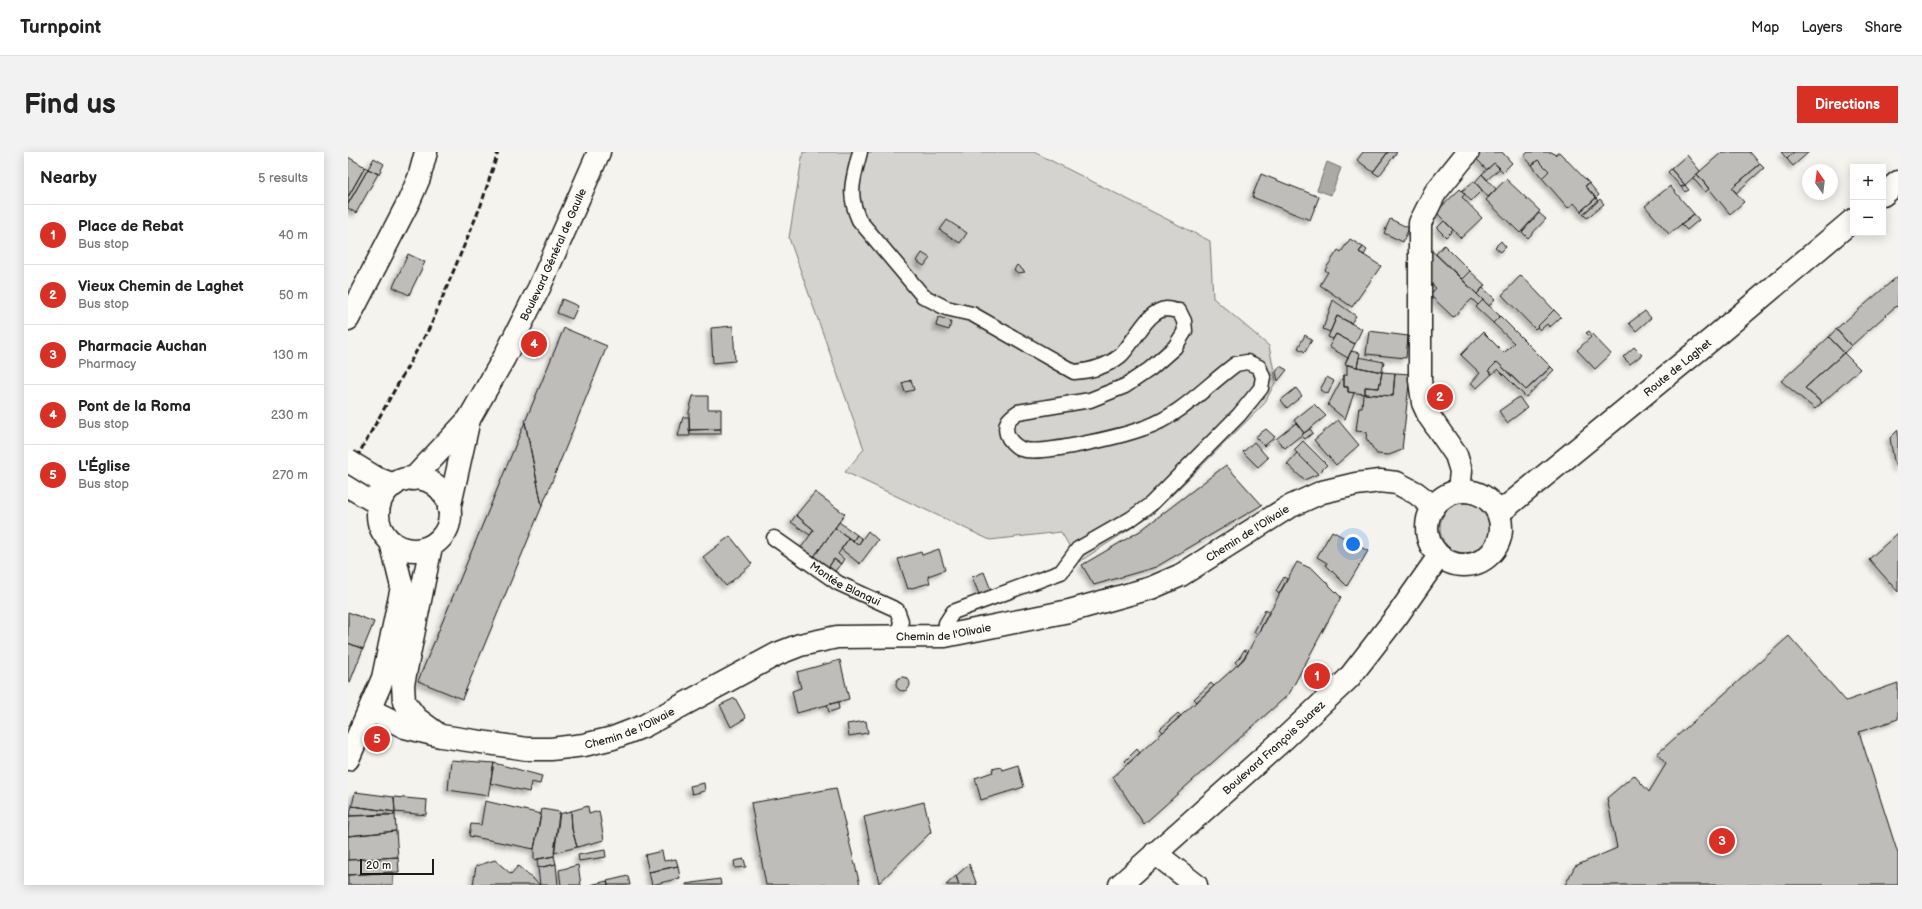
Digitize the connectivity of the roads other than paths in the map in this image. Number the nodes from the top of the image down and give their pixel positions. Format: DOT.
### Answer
graph roads {
  1 [pos="426,152"];
  2 [pos="599,152"];
  3 [pos="860,152"];
  4 [pos="1468,152"];
  5 [pos="1850,223"];
  6 [pos="348,319"];
  7 [pos="469,419"];
  8 [pos="348,461"];
  9 [pos="348,486"];
  10 [pos="386,488"];
  11 [pos="1459,491"];
  12 [pos="1434,507"];
  13 [pos="450,509"];
  14 [pos="1499,513"];
  15 [pos="774,538"];
  16 [pos="391,542"];
  17 [pos="431,546"];
  18 [pos="1439,556"];
  19 [pos="898,636"];
  20 [pos="945,636"];
  21 [pos="370,710"];
  22 [pos="441,736"];
  23 [pos="348,759"];
  24 [pos="1155,853"];
  25 [pos="1120,885"];
  26 [pos="1196,885"];
  1 -- 6 [label="street"];
  2 -- 7 [label="street, Boulevard Général de Gaulle"];
  3 -- 20 [label="lane"];
  4 -- 11 [label="street"];
  5 -- 14 [label="street, Route de Laghet"];
  7 -- 10 [label="street, Boulevard Général de Gaulle"];
  7 -- 13 [label="street, Boulevard Général de Gaulle"];
  8 -- 10 [label="street, bridge"];
  9 -- 10 [label="street"];
  10 -- 13 [label="street"];
  10 -- 16 [label="street"];
  11 -- 12 [label="street"];
  11 -- 14 [label="street"];
  12 -- 18 [label="street"];
  12 -- 20 [label="street, Chemin de l'Olivaie"];
  13 -- 17 [label="street"];
  14 -- 18 [label="street"];
  15 -- 19 [label="lane, Montée Blanqui"];
  16 -- 17 [label="street"];
  16 -- 21 [label="street"];
  17 -- 22 [label="street, Chemin de l'Olivaie"];
  18 -- 24 [label="street, Boulevard François Suarez"];
  19 -- 20 [label="street, Chemin de l'Olivaie"];
  19 -- 22 [label="street, Chemin de l'Olivaie"];
  21 -- 22 [label="street, Chemin de l'Olivaie"];
  21 -- 23 [label="street"];
  24 -- 25 [label="street, Boulevard François Suarez"];
  24 -- 26 [label="street"];
}
